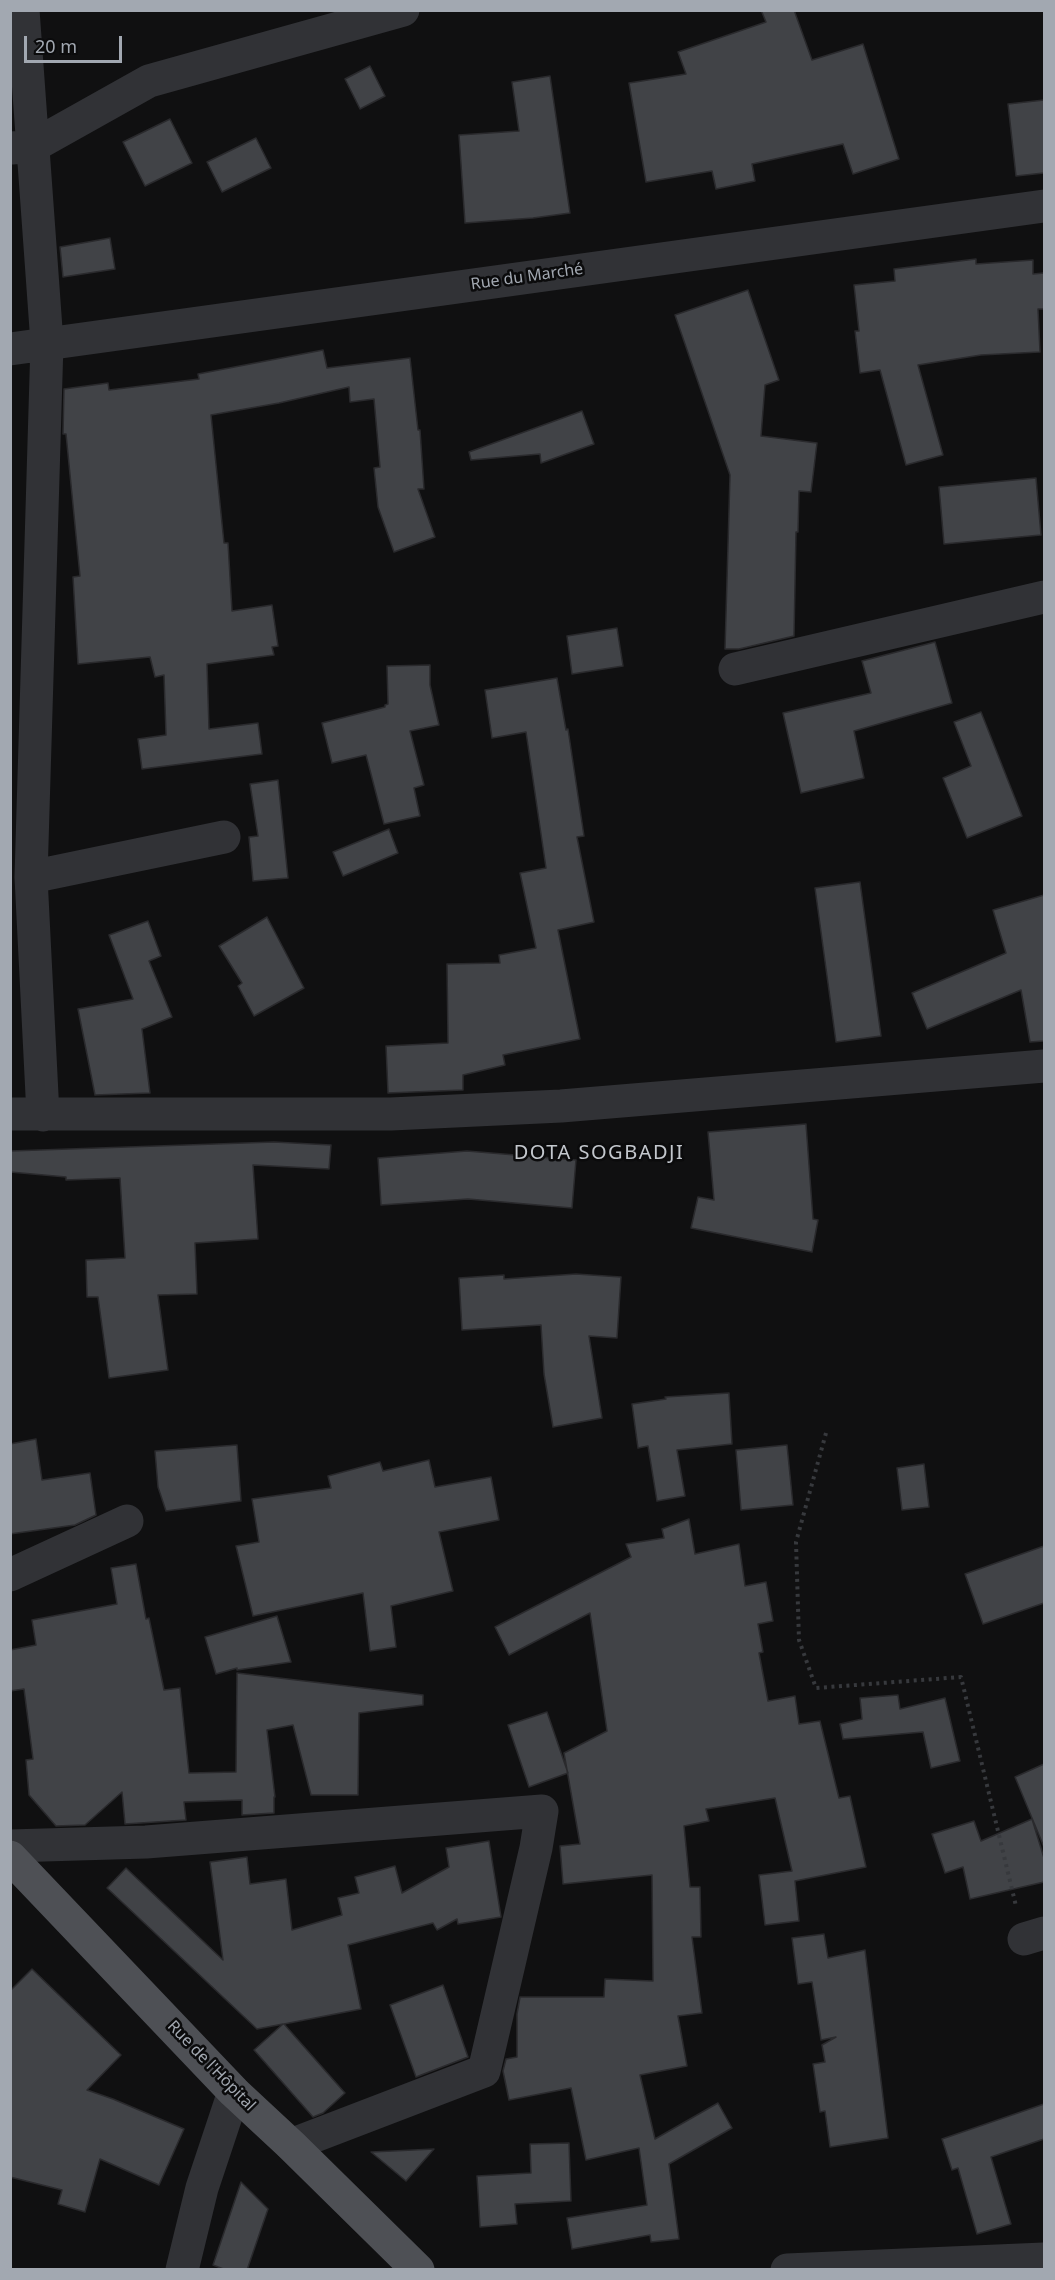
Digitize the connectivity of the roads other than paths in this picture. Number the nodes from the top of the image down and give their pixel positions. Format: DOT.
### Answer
graph roads {
  1 [pos="23,10"];
  2 [pos="403,10"];
  3 [pos="22,147"];
  4 [pos="1044,206"];
  5 [pos="47,343"];
  6 [pos="10,349"];
  7 [pos="1044,597"];
  8 [pos="735,669"];
  9 [pos="224,837"];
  10 [pos="31,877"];
  11 [pos="1044,1066"];
  12 [pos="10,1114"];
  13 [pos="43,1115"];
  14 [pos="127,1521"];
  15 [pos="10,1575"];
  16 [pos="10,1846"];
  17 [pos="10,1857"];
  18 [pos="234,2092"];
  19 [pos="291,2145"];
  20 [pos="1044,2259"];
  21 [pos="182,2270"];
  22 [pos="418,2270"];
  23 [pos="788,2270"];
  1 -- 3 [label="street"];
  2 -- 3 [label="street"];
  3 -- 5 [label="street"];
  4 -- 5 [label="street, Rue du Marché"];
  5 -- 6 [label="street, Rue du Marché"];
  5 -- 10 [label="street"];
  7 -- 8 [label="street"];
  9 -- 10 [label="street"];
  10 -- 13 [label="street"];
  11 -- 13 [label="street"];
  12 -- 13 [label="street"];
  14 -- 15 [label="street"];
  16 -- 19 [label="street"];
  17 -- 18 [label="main road, Rue de l'Hôpital"];
  18 -- 19 [label="main road, Rue de l'Hôpital"];
  18 -- 21 [label="street"];
  19 -- 22 [label="main road, Rue de l'Hôpital"];
  20 -- 23 [label="street"];
}
